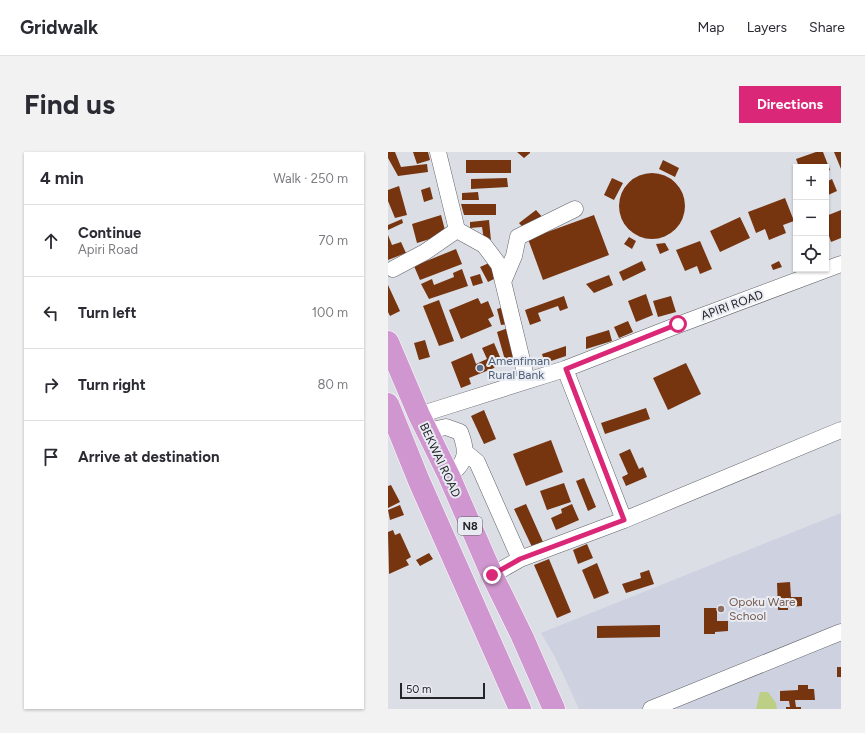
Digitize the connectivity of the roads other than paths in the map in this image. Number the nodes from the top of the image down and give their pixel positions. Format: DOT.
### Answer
graph roads {
  1 [pos="438,152"];
  2 [pos="574,209"];
  3 [pos="456,230"];
  4 [pos="841,264"];
  5 [pos="392,269"];
  6 [pos="504,282"];
  7 [pos="388,342"];
  8 [pos="566,369"];
  9 [pos="394,372"];
  10 [pos="527,381"];
  11 [pos="388,404"];
  12 [pos="423,423"];
  13 [pos="841,430"];
  14 [pos="465,452"];
  15 [pos="449,476"];
  16 [pos="624,520"];
  17 [pos="520,559"];
  18 [pos="492,575"];
  19 [pos="841,632"];
  20 [pos="522,636"];
  21 [pos="493,647"];
  22 [pos="520,709"];
  23 [pos="554,709"];
  24 [pos="651,709"];
  1 -- 3 [label="street"];
  2 -- 6 [label="street"];
  3 -- 5 [label="street"];
  3 -- 6 [label="street"];
  4 -- 8 [label="street, APIRI ROAD"];
  6 -- 10 [label="street"];
  7 -- 9 [label="highway, BEKWAI ROAD / N8"];
  8 -- 10 [label="street, APIRI ROAD"];
  8 -- 16 [label="street"];
  9 -- 12 [label="highway, BEKWAI ROAD / N8"];
  10 -- 12 [label="street, APIRI ROAD"];
  11 -- 21 [label="highway, BEKWAI ROAD / N8"];
  12 -- 14 [label="street"];
  12 -- 15 [label="highway, BEKWAI ROAD / N8"];
  13 -- 16 [label="street"];
  14 -- 15 [label="street"];
  14 -- 17 [label="street"];
  15 -- 18 [label="highway, BEKWAI ROAD / N8"];
  16 -- 17 [label="street"];
  17 -- 18 [label="street"];
  18 -- 20 [label="highway, BEKWAI ROAD / N8"];
  19 -- 24 [label="street"];
  20 -- 21 [label="highway"];
  20 -- 23 [label="highway, BEKWAI ROAD / N8"];
  21 -- 22 [label="highway, BEKWAI ROAD / N8"];
}
